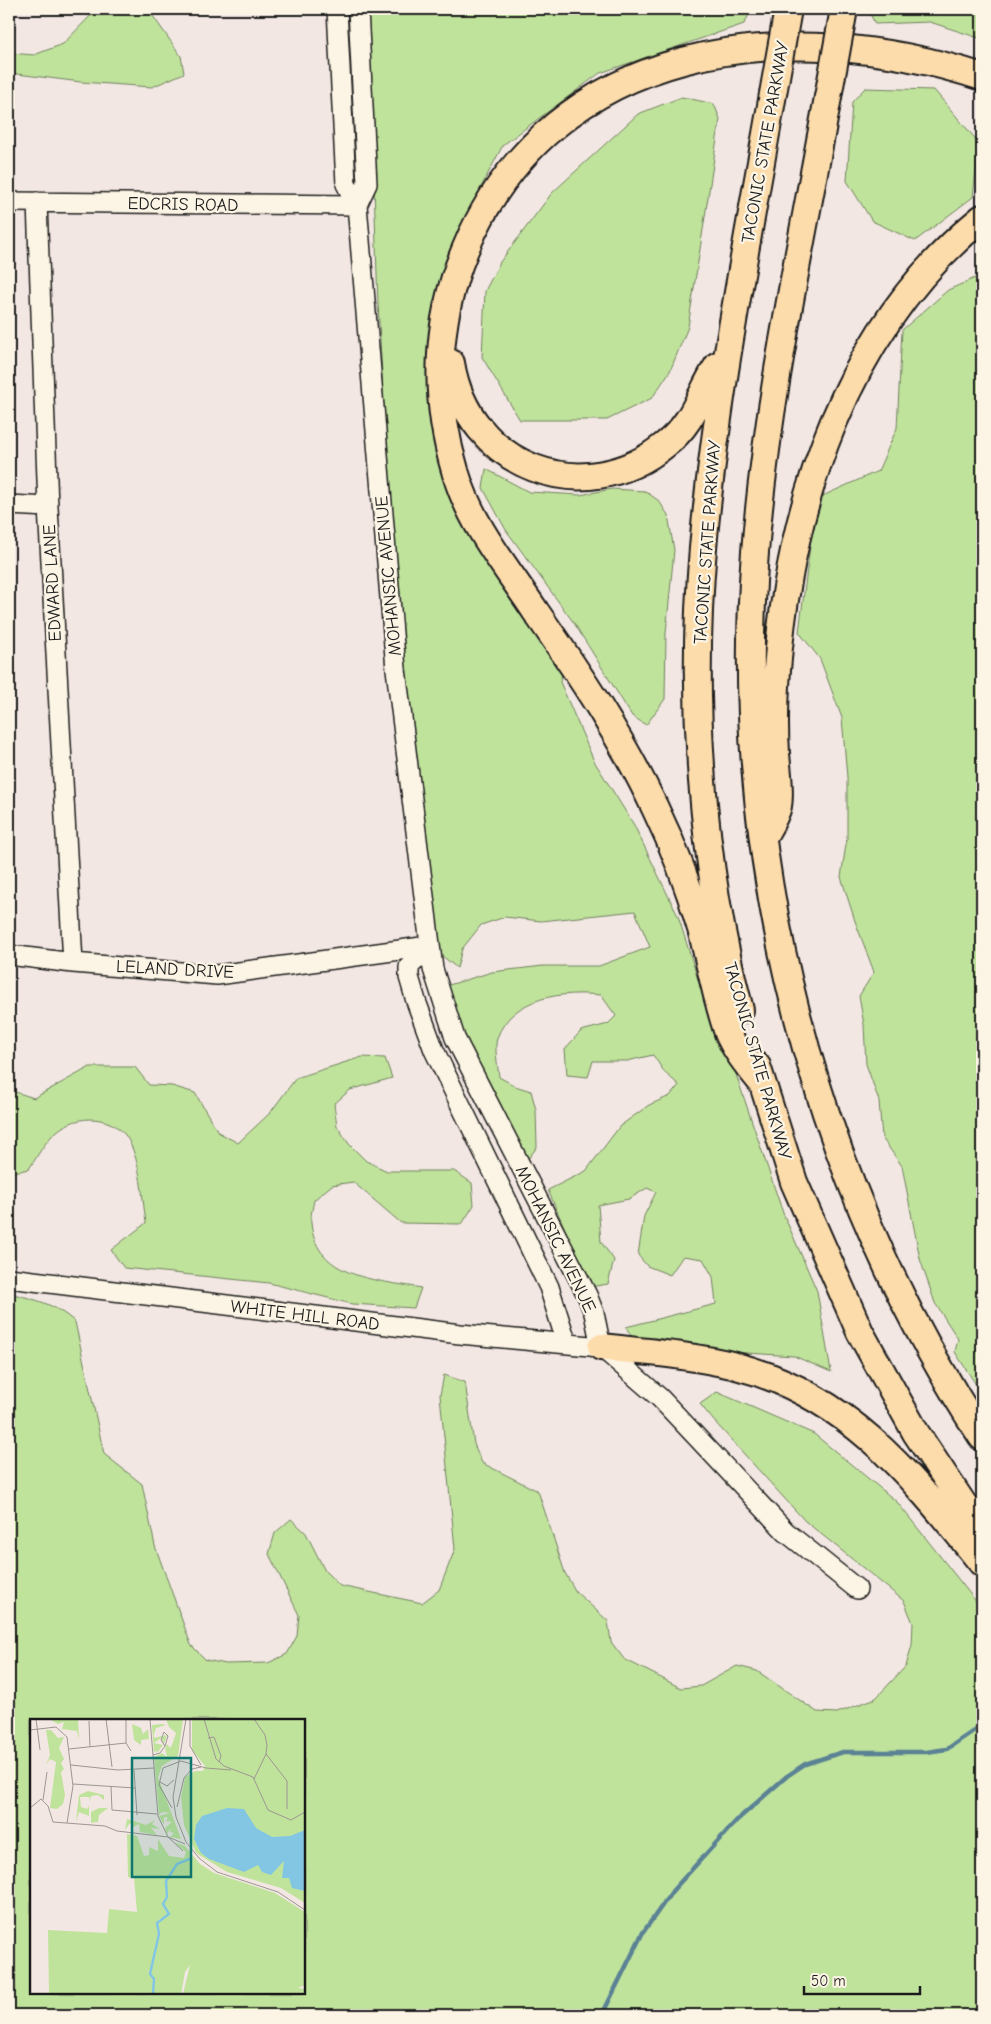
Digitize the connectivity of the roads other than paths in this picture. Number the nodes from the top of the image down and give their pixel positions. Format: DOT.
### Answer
graph roads {
  1 [pos="337,9"];
  2 [pos="358,9"];
  3 [pos="788,9"];
  4 [pos="844,9"];
  5 [pos="982,77"];
  6 [pos="9,202"];
  7 [pos="36,202"];
  8 [pos="357,205"];
  9 [pos="982,218"];
  10 [pos="447,312"];
  11 [pos="731,344"];
  12 [pos="9,505"];
  13 [pos="48,507"];
  14 [pos="763,837"];
  15 [pos="429,946"];
  16 [pos="9,955"];
  17 [pos="73,963"];
  18 [pos="762,1083"];
  19 [pos="9,1278"];
  20 [pos="567,1344"];
  21 [pos="601,1347"];
  22 [pos="982,1437"];
  23 [pos="982,1532"];
  24 [pos="982,1563"];
  25 [pos="857,1589"];
  1 -- 8 [label="street, MOHANSIC AVENUE"];
  2 -- 8 [label="street, MOHANSIC AVENUE"];
  3 -- 11 [label="highway, TACONIC STATE PARKWAY, bridge"];
  4 -- 14 [label="highway, bridge"];
  5 -- 10 [label="highway"];
  6 -- 7 [label="street, EDCRIS ROAD"];
  7 -- 8 [label="street, EDCRIS ROAD"];
  7 -- 13 [label="street, EDWARD LANE"];
  8 -- 15 [label="street, MOHANSIC AVENUE"];
  9 -- 14 [label="highway"];
  10 -- 11 [label="highway"];
  10 -- 18 [label="highway"];
  11 -- 18 [label="highway, TACONIC STATE PARKWAY"];
  12 -- 13 [label="street"];
  13 -- 17 [label="street, EDWARD LANE"];
  14 -- 22 [label="highway"];
  15 -- 17 [label="street, LELAND DRIVE"];
  15 -- 20 [label="street, MOHANSIC AVENUE"];
  15 -- 21 [label="street, MOHANSIC AVENUE"];
  16 -- 17 [label="street, LELAND DRIVE"];
  18 -- 23 [label="highway, TACONIC STATE PARKWAY"];
  19 -- 20 [label="street, WHITE HILL ROAD"];
  20 -- 21 [label="street, WHITE HILL ROAD"];
  21 -- 24 [label="highway"];
  21 -- 25 [label="street"];
}
